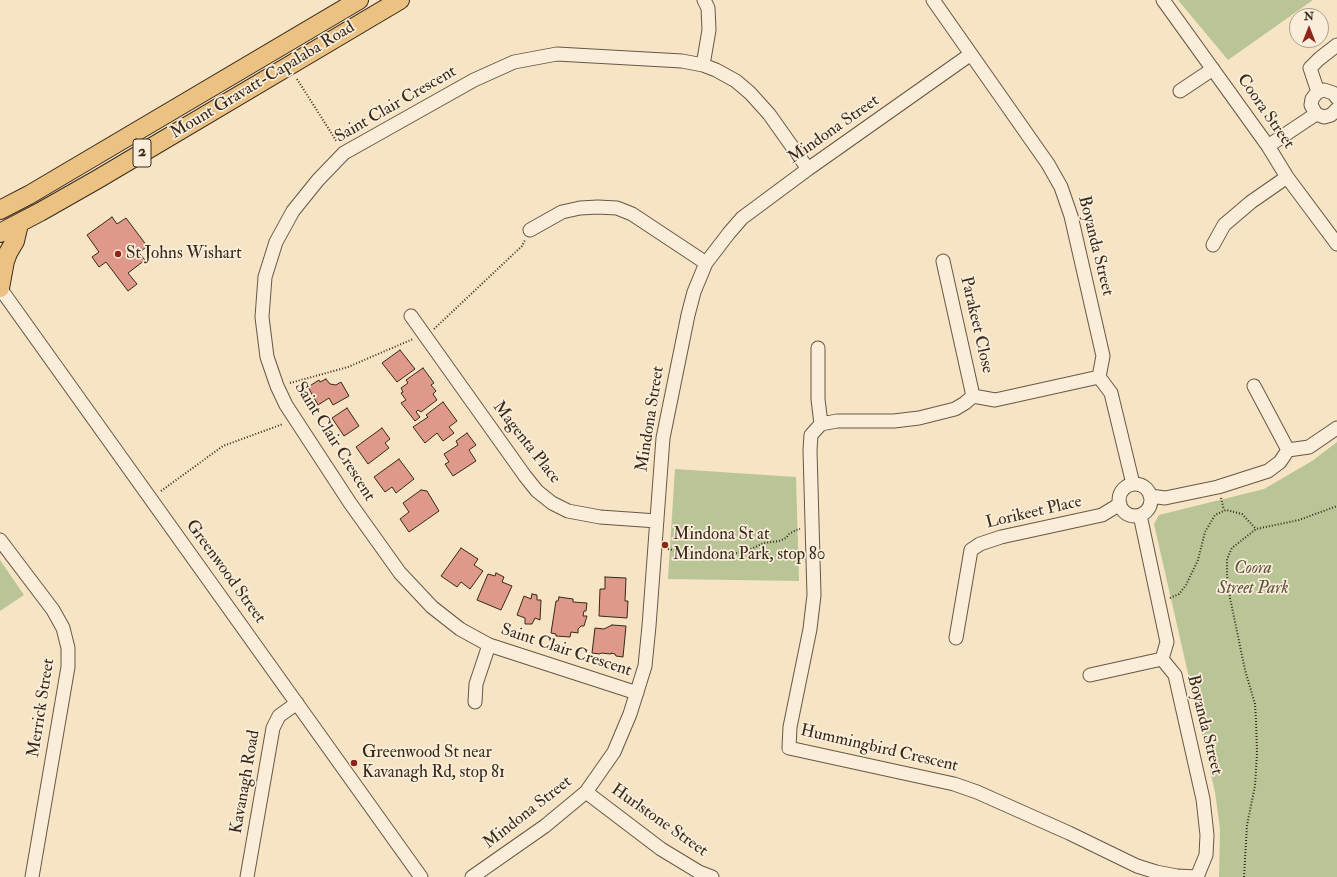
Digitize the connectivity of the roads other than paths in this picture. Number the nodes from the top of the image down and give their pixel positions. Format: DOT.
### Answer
graph roads {
  1 [pos="358,0"];
  2 [pos="400,0"];
  3 [pos="704,0"];
  4 [pos="933,0"];
  5 [pos="1163,0"];
  6 [pos="1337,45"];
  7 [pos="971,54"];
  8 [pos="703,65"];
  9 [pos="1213,69"];
  10 [pos="1180,91"];
  11 [pos="1318,92"];
  12 [pos="1337,98"];
  13 [pos="1336,112"];
  14 [pos="1316,114"];
  15 [pos="1268,146"];
  16 [pos="808,170"];
  17 [pos="1287,177"];
  18 [pos="0,210"];
  19 [pos="19,224"];
  20 [pos="530,230"];
  21 [pos="0,233"];
  22 [pos="1337,244"];
  23 [pos="1213,245"];
  24 [pos="943,261"];
  25 [pos="706,263"];
  26 [pos="0,288"];
  27 [pos="411,316"];
  28 [pos="818,348"];
  29 [pos="1099,377"];
  30 [pos="1254,386"];
  31 [pos="973,396"];
  32 [pos="821,424"];
  33 [pos="1337,428"];
  34 [pos="1288,450"];
  35 [pos="1133,484"];
  36 [pos="1150,496"];
  37 [pos="1120,504"];
  38 [pos="1140,514"];
  39 [pos="657,521"];
  40 [pos="0,540"];
  41 [pos="956,638"];
  42 [pos="489,645"];
  43 [pos="1162,659"];
  44 [pos="1090,675"];
  45 [pos="637,693"];
  46 [pos="475,702"];
  47 [pos="297,703"];
  48 [pos="586,792"];
  49 [pos="32,877"];
  50 [pos="247,877"];
  51 [pos="421,877"];
  52 [pos="472,877"];
  53 [pos="712,877"];
  54 [pos="1197,877"];
  1 -- 18 [label="highway, Mount Gravatt-Capalaba Road / 2"];
  2 -- 19 [label="highway, Mount Gravatt-Capalaba Road / 2"];
  3 -- 8 [label="street"];
  4 -- 7 [label="street, Boyanda Street"];
  5 -- 9 [label="street, Coora Street"];
  6 -- 11 [label="street"];
  7 -- 16 [label="street, Mindona Street"];
  7 -- 29 [label="street, Boyanda Street"];
  8 -- 16 [label="street, Saint Clair Crescent"];
  8 -- 42 [label="street, Saint Clair Crescent"];
  9 -- 10 [label="street"];
  9 -- 15 [label="street, Coora Street"];
  11 -- 12 [label="street"];
  11 -- 14 [label="street"];
  13 -- 14 [label="street"];
  14 -- 15 [label="street"];
  15 -- 17 [label="street, Coora Street"];
  16 -- 25 [label="street, Mindona Street"];
  17 -- 22 [label="street, Coora Street"];
  17 -- 23 [label="street"];
  19 -- 21 [label="highway, Mount Gravatt-Capalaba Road / 2"];
  19 -- 26 [label="highway"];
  20 -- 25 [label="street"];
  24 -- 31 [label="street, Parakeet Close"];
  25 -- 39 [label="street, Mindona Street"];
  26 -- 47 [label="street, Greenwood Street"];
  27 -- 39 [label="street, Magenta Place"];
  28 -- 32 [label="street"];
  29 -- 31 [label="street"];
  29 -- 35 [label="street"];
  30 -- 34 [label="street"];
  31 -- 32 [label="street"];
  32 -- 54 [label="street, Hummingbird Crescent"];
  33 -- 34 [label="street"];
  34 -- 36 [label="street"];
  35 -- 36 [label="street"];
  35 -- 37 [label="street"];
  36 -- 38 [label="street"];
  37 -- 38 [label="street"];
  37 -- 41 [label="street, Lorikeet Place"];
  38 -- 43 [label="street"];
  39 -- 45 [label="street, Mindona Street"];
  40 -- 49 [label="street, Merrick Street"];
  42 -- 45 [label="street, Saint Clair Crescent"];
  42 -- 46 [label="street"];
  43 -- 44 [label="street"];
  43 -- 54 [label="street, Boyanda Street"];
  45 -- 48 [label="street, Mindona Street"];
  47 -- 50 [label="street, Kavanagh Road"];
  47 -- 51 [label="street, Greenwood Street"];
  48 -- 52 [label="street, Mindona Street"];
  48 -- 53 [label="street, Hurlstone Street"];
}
